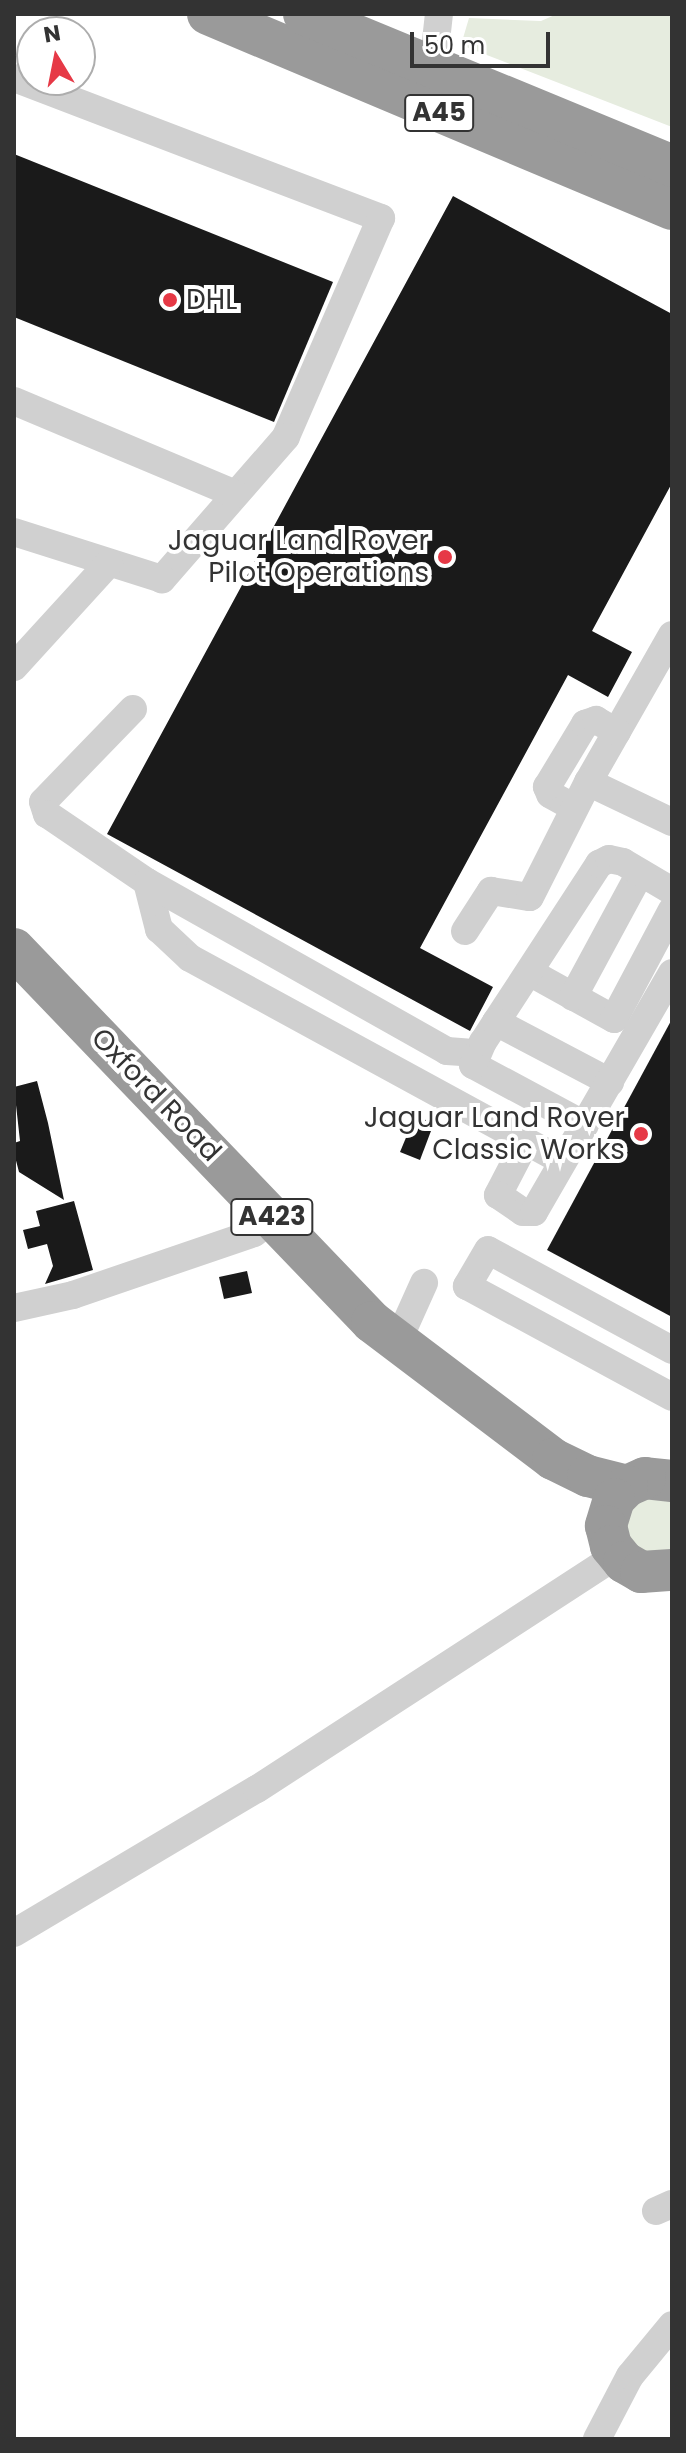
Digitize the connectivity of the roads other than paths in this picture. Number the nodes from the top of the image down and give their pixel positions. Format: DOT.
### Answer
graph roads {
  1 [pos="208,14"];
  2 [pos="304,14"];
  3 [pos="439,14"];
  4 [pos="433,68"];
  5 [pos="14,78"];
  6 [pos="672,166"];
  7 [pos="672,209"];
  8 [pos="14,401"];
  9 [pos="235,494"];
  10 [pos="14,532"];
  11 [pos="109,563"];
  12 [pos="672,635"];
  13 [pos="14,667"];
  14 [pos="133,709"];
  15 [pos="617,732"];
  16 [pos="588,782"];
  17 [pos="573,807"];
  18 [pos="672,822"];
  19 [pos="640,873"];
  20 [pos="147,882"];
  21 [pos="672,891"];
  22 [pos="672,910"];
  23 [pos="465,931"];
  24 [pos="14,949"];
  25 [pos="531,973"];
  26 [pos="672,973"];
  27 [pos="350,995"];
  28 [pos="573,997"];
  29 [pos="496,1022"];
  30 [pos="332,1034"];
  31 [pos="447,1051"];
  32 [pos="477,1053"];
  33 [pos="610,1082"];
  34 [pos="431,1087"];
  35 [pos="585,1125"];
  36 [pos="526,1141"];
  37 [pos="561,1160"];
  38 [pos="273,1219"];
  39 [pos="424,1283"];
  40 [pos="14,1308"];
  41 [pos="397,1343"];
  42 [pos="672,1350"];
  43 [pos="672,1397"];
  44 [pos="553,1459"];
  45 [pos="672,1481"];
  46 [pos="627,1486"];
  47 [pos="644,1564"];
  48 [pos="14,1933"];
  49 [pos="672,2325"];
  50 [pos="597,2439"];
  1 -- 7 [label="highway, A45"];
  2 -- 4 [label="highway, A45"];
  3 -- 4 [label="street"];
  4 -- 6 [label="highway, A45"];
  5 -- 9 [label="street"];
  8 -- 9 [label="street"];
  9 -- 11 [label="street"];
  10 -- 11 [label="street"];
  11 -- 13 [label="street"];
  12 -- 15 [label="street"];
  14 -- 20 [label="street"];
  15 -- 16 [label="street"];
  15 -- 17 [label="street"];
  16 -- 17 [label="street"];
  16 -- 18 [label="street"];
  17 -- 23 [label="street"];
  19 -- 21 [label="street"];
  19 -- 25 [label="street"];
  19 -- 28 [label="street"];
  20 -- 27 [label="street"];
  20 -- 30 [label="street"];
  22 -- 28 [label="street"];
  24 -- 38 [label="highway, Oxford Road / A423"];
  25 -- 28 [label="street"];
  25 -- 29 [label="street"];
  26 -- 33 [label="street"];
  27 -- 30 [label="street"];
  27 -- 31 [label="street"];
  29 -- 32 [label="street"];
  29 -- 33 [label="street"];
  30 -- 34 [label="street"];
  31 -- 32 [label="street"];
  31 -- 34 [label="street"];
  32 -- 35 [label="street"];
  33 -- 35 [label="street"];
  34 -- 36 [label="street"];
  35 -- 37 [label="street"];
  36 -- 37 [label="street"];
  36 -- 37 [label="street"];
  38 -- 40 [label="street"];
  38 -- 41 [label="highway, Oxford Road / A423"];
  39 -- 41 [label="street"];
  41 -- 44 [label="highway, Oxford Road / A423"];
  42 -- 43 [label="street"];
  44 -- 46 [label="highway, Oxford Road / A423"];
  44 -- 47 [label="highway, Oxford Road / A423"];
  45 -- 46 [label="highway"];
  46 -- 47 [label="highway"];
  47 -- 48 [label="street"];
  49 -- 50 [label="street"];
}
